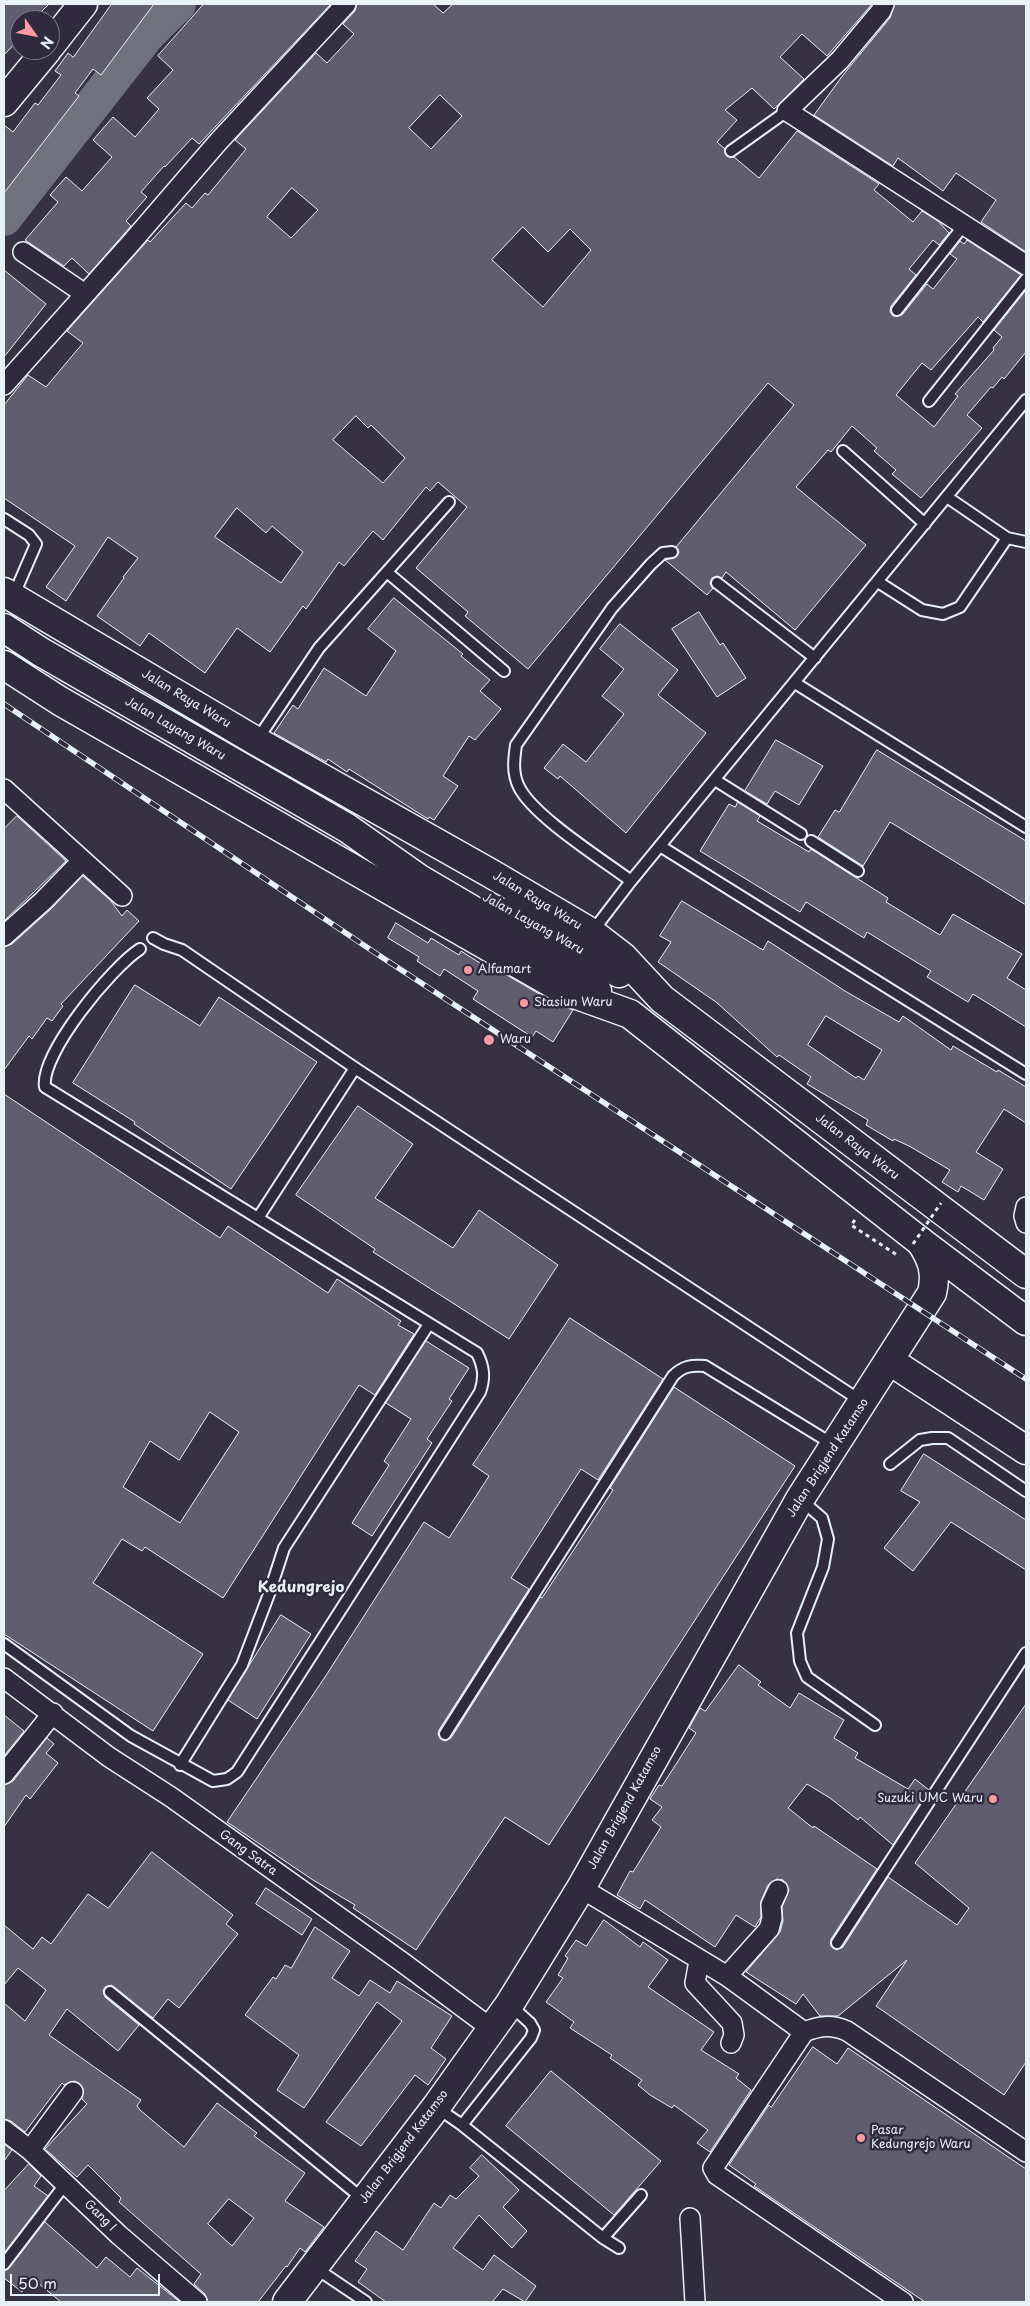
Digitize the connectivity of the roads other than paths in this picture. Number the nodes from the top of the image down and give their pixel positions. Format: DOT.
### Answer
graph roads {
  1 [pos="83,4"];
  2 [pos="346,4"];
  3 [pos="884,4"];
  4 [pos="60,33"];
  5 [pos="38,60"];
  6 [pos="4,102"];
  7 [pos="788,111"];
  8 [pos="731,151"];
  9 [pos="964,225"];
  10 [pos="23,252"];
  11 [pos="1026,265"];
  12 [pos="1026,279"];
  13 [pos="85,294"];
  14 [pos="897,310"];
  15 [pos="4,385"];
  16 [pos="930,401"];
  17 [pos="1026,401"];
  18 [pos="843,451"];
  19 [pos="947,497"];
  20 [pos="449,502"];
  21 [pos="4,519"];
  22 [pos="925,524"];
  23 [pos="1007,538"];
  24 [pos="1026,542"];
  25 [pos="672,552"];
  26 [pos="388,573"];
  27 [pos="878,582"];
  28 [pos="717,584"];
  29 [pos="8,594"];
  30 [pos="4,628"];
  31 [pos="815,658"];
  32 [pos="4,665"];
  33 [pos="504,672"];
  34 [pos="795,684"];
  35 [pos="256,741"];
  36 [pos="715,780"];
  37 [pos="4,789"];
  38 [pos="1026,827"];
  39 [pos="347,828"];
  40 [pos="801,834"];
  41 [pos="811,841"];
  42 [pos="660,846"];
  43 [pos="82,861"];
  44 [pos="858,871"];
  45 [pos="631,881"];
  46 [pos="122,896"];
  47 [pos="592,933"];
  48 [pos="4,936"];
  49 [pos="153,938"];
  50 [pos="140,949"];
  51 [pos="662,999"];
  52 [pos="630,1014"];
  53 [pos="355,1068"];
  54 [pos="1026,1074"];
  55 [pos="1026,1207"];
  56 [pos="258,1218"];
  57 [pos="1026,1223"];
  58 [pos="912,1248"];
  59 [pos="1026,1274"];
  60 [pos="932,1293"];
  61 [pos="988,1294"];
  62 [pos="1026,1321"];
  63 [pos="429,1324"];
  64 [pos="890,1361"];
  65 [pos="863,1402"];
  66 [pos="835,1446"];
  67 [pos="1026,1450"];
  68 [pos="890,1464"];
  69 [pos="1026,1491"];
  70 [pos="800,1499"];
  71 [pos="4,1644"];
  72 [pos="1026,1652"];
  73 [pos="4,1678"];
  74 [pos="53,1713"];
  75 [pos="876,1725"];
  76 [pos="444,1734"];
  77 [pos="180,1764"];
  78 [pos="4,1774"];
  79 [pos="581,1888"];
  80 [pos="778,1890"];
  81 [pos="837,1943"];
  82 [pos="699,1961"];
  83 [pos="727,1976"];
  84 [pos="110,1992"];
  85 [pos="509,2004"];
  86 [pos="492,2029"];
  87 [pos="804,2032"];
  88 [pos="731,2042"];
  89 [pos="73,2092"];
  90 [pos="436,2107"];
  91 [pos="462,2125"];
  92 [pos="4,2130"];
  93 [pos="30,2150"];
  94 [pos="1026,2152"];
  95 [pos="66,2183"];
  96 [pos="641,2195"];
  97 [pos="364,2200"];
  98 [pos="690,2218"];
  99 [pos="603,2238"];
  100 [pos="619,2248"];
  101 [pos="4,2264"];
  102 [pos="314,2266"];
  103 [pos="197,2302"];
  104 [pos="287,2302"];
  105 [pos="366,2302"];
  106 [pos="695,2302"];
  107 [pos="903,2302"];
  1 -- 4 [label="main road"];
  2 -- 13 [label="street"];
  3 -- 7 [label="street"];
  5 -- 6 [label="main road"];
  7 -- 8 [label="lane"];
  7 -- 9 [label="street"];
  9 -- 11 [label="street"];
  9 -- 14 [label="lane"];
  10 -- 13 [label="street"];
  12 -- 16 [label="lane"];
  13 -- 15 [label="street"];
  17 -- 19 [label="lane"];
  18 -- 22 [label="lane"];
  19 -- 22 [label="lane"];
  19 -- 23 [label="lane"];
  20 -- 26 [label="lane"];
  21 -- 29 [label="lane"];
  22 -- 27 [label="lane"];
  23 -- 24 [label="lane"];
  23 -- 27 [label="lane"];
  25 -- 45 [label="lane"];
  26 -- 33 [label="lane"];
  26 -- 35 [label="lane"];
  27 -- 31 [label="lane"];
  28 -- 31 [label="lane"];
  29 -- 35 [label="main road, Jalan Raya Waru"];
  30 -- 39 [label="main road, Jalan Layang Waru"];
  31 -- 34 [label="lane"];
  32 -- 52 [label="main road"];
  34 -- 36 [label="lane"];
  34 -- 38 [label="lane"];
  35 -- 47 [label="main road, Jalan Raya Waru"];
  36 -- 40 [label="lane"];
  36 -- 42 [label="lane"];
  37 -- 43 [label="street"];
  39 -- 51 [label="main road, Jalan Layang Waru"];
  39 -- 52 [label="main road, Jalan Layang Waru"];
  41 -- 44 [label="lane"];
  42 -- 45 [label="lane"];
  42 -- 54 [label="lane"];
  43 -- 46 [label="street"];
  43 -- 48 [label="street"];
  45 -- 47 [label="lane"];
  47 -- 51 [label="main road, Jalan Raya Waru"];
  49 -- 53 [label="lane"];
  50 -- 56 [label="lane"];
  51 -- 59 [label="main road, Jalan Raya Waru"];
  52 -- 58 [label="main road"];
  53 -- 56 [label="lane"];
  53 -- 65 [label="lane"];
  55 -- 57 [label="street"];
  56 -- 63 [label="lane"];
  58 -- 60 [label="main road, Jalan Brigjend Katamso"];
  58 -- 61 [label="main road"];
  60 -- 61 [label="main road"];
  60 -- 64 [label="main road, Jalan Brigjend Katamso"];
  61 -- 62 [label="main road"];
  63 -- 77 [label="lane"];
  63 -- 77 [label="lane"];
  64 -- 65 [label="main road, Jalan Brigjend Katamso"];
  64 -- 67 [label="main road"];
  65 -- 66 [label="main road, Jalan Brigjend Katamso"];
  66 -- 70 [label="main road, Jalan Brigjend Katamso"];
  66 -- 76 [label="lane"];
  68 -- 69 [label="lane"];
  70 -- 75 [label="lane"];
  70 -- 79 [label="main road, Jalan Brigjend Katamso"];
  71 -- 77 [label="lane"];
  72 -- 81 [label="lane"];
  73 -- 74 [label="street, Gang Satra"];
  74 -- 78 [label="street"];
  74 -- 86 [label="street, Gang Satra"];
  79 -- 82 [label="street"];
  79 -- 85 [label="main road, Jalan Brigjend Katamso"];
  80 -- 83 [label="street"];
  82 -- 83 [label="street"];
  82 -- 88 [label="street"];
  83 -- 87 [label="street"];
  84 -- 97 [label="lane"];
  85 -- 86 [label="main road, Jalan Brigjend Katamso"];
  85 -- 91 [label="lane"];
  86 -- 90 [label="main road, Jalan Brigjend Katamso"];
  87 -- 94 [label="street"];
  87 -- 107 [label="street"];
  89 -- 93 [label="street"];
  90 -- 91 [label="lane"];
  90 -- 97 [label="main road, Jalan Brigjend Katamso"];
  91 -- 99 [label="lane"];
  92 -- 93 [label="street, Gang I"];
  93 -- 95 [label="street, Gang I"];
  95 -- 101 [label="lane"];
  95 -- 103 [label="street, Gang I"];
  96 -- 99 [label="lane"];
  97 -- 102 [label="main road, Jalan Brigjend Katamso"];
  98 -- 106 [label="street"];
  99 -- 100 [label="lane"];
  102 -- 104 [label="main road, Jalan Brigjend Katamso"];
  102 -- 105 [label="lane"];
}
